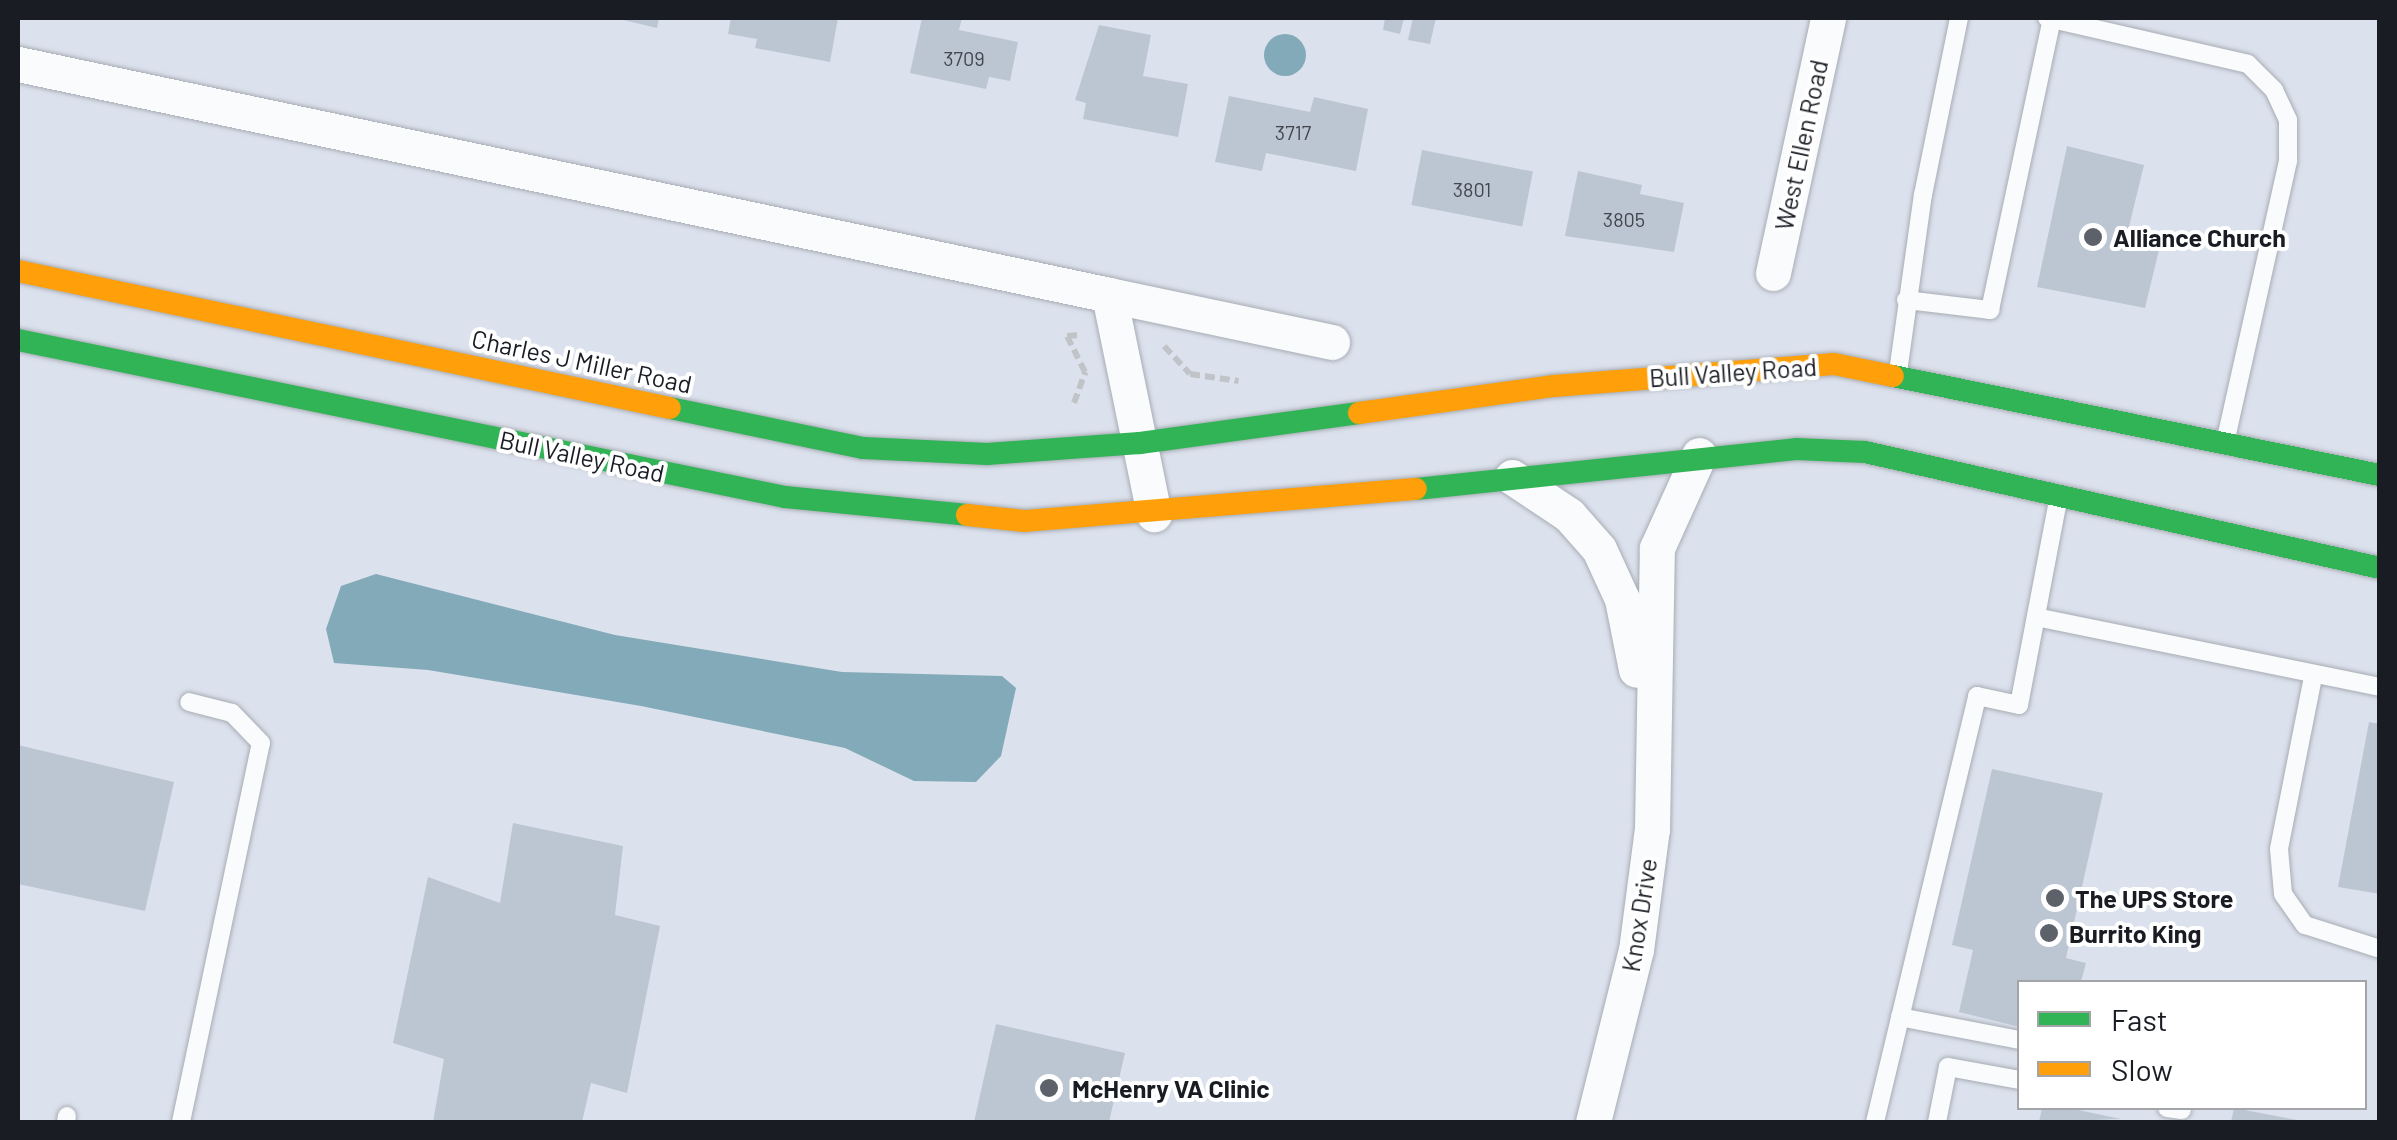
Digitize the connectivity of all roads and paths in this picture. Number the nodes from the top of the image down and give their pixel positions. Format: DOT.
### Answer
graph roads {
  1 [pos="1828,18"];
  2 [pos="1959,18"];
  3 [pos="2050,18"];
  4 [pos="18,64"];
  5 [pos="18,271"];
  6 [pos="1772,273"];
  7 [pos="1110,295"];
  8 [pos="1906,300"];
  9 [pos="1117,334"];
  10 [pos="18,340"];
  11 [pos="1332,342"];
  12 [pos="1897,377"];
  13 [pos="1248,380"];
  14 [pos="1056,411"];
  15 [pos="1140,443"];
  16 [pos="2224,444"];
  17 [pos="1699,455"];
  18 [pos="2380,475"];
  19 [pos="1512,477"];
  20 [pos="2059,498"];
  21 [pos="1154,514"];
  22 [pos="2380,568"];
  23 [pos="2036,617"];
  24 [pos="2314,677"];
  25 [pos="2380,687"];
  26 [pos="188,702"];
  27 [pos="1650,703"];
  28 [pos="2380,950"];
  29 [pos="1900,1017"];
  30 [pos="2017,1039"];
  31 [pos="2017,1079"];
  32 [pos="181,1122"];
  33 [pos="1593,1122"];
  34 [pos="1875,1122"];
  35 [pos="1938,1122"];
  1 -- 6 [label="street, West Ellen Road"];
  2 -- 8 [label="lane"];
  3 -- 8 [label="lane"];
  3 -- 16 [label="lane"];
  4 -- 7 [label="street"];
  5 -- 15 [label="street, Charles J Miller Road"];
  7 -- 9 [label="street"];
  7 -- 11 [label="street"];
  8 -- 12 [label="lane"];
  9 -- 13 [label="path"];
  9 -- 14 [label="path"];
  9 -- 15 [label="street"];
  10 -- 21 [label="street, Bull Valley Road"];
  12 -- 15 [label="street, Bull Valley Road"];
  12 -- 16 [label="street, Bull Valley Road"];
  15 -- 21 [label="street"];
  16 -- 18 [label="street, Bull Valley Road"];
  17 -- 19 [label="street, Bull Valley Road"];
  17 -- 20 [label="street, Bull Valley Road"];
  17 -- 27 [label="street, Knox Drive"];
  19 -- 21 [label="street, Bull Valley Road"];
  19 -- 27 [label="street, Knox Drive"];
  20 -- 22 [label="street, Bull Valley Road"];
  20 -- 23 [label="lane"];
  23 -- 24 [label="lane"];
  23 -- 29 [label="lane"];
  24 -- 25 [label="lane"];
  24 -- 28 [label="lane"];
  26 -- 32 [label="lane"];
  27 -- 33 [label="street, Knox Drive"];
  29 -- 30 [label="lane"];
  29 -- 34 [label="lane"];
  31 -- 35 [label="lane"];
}
